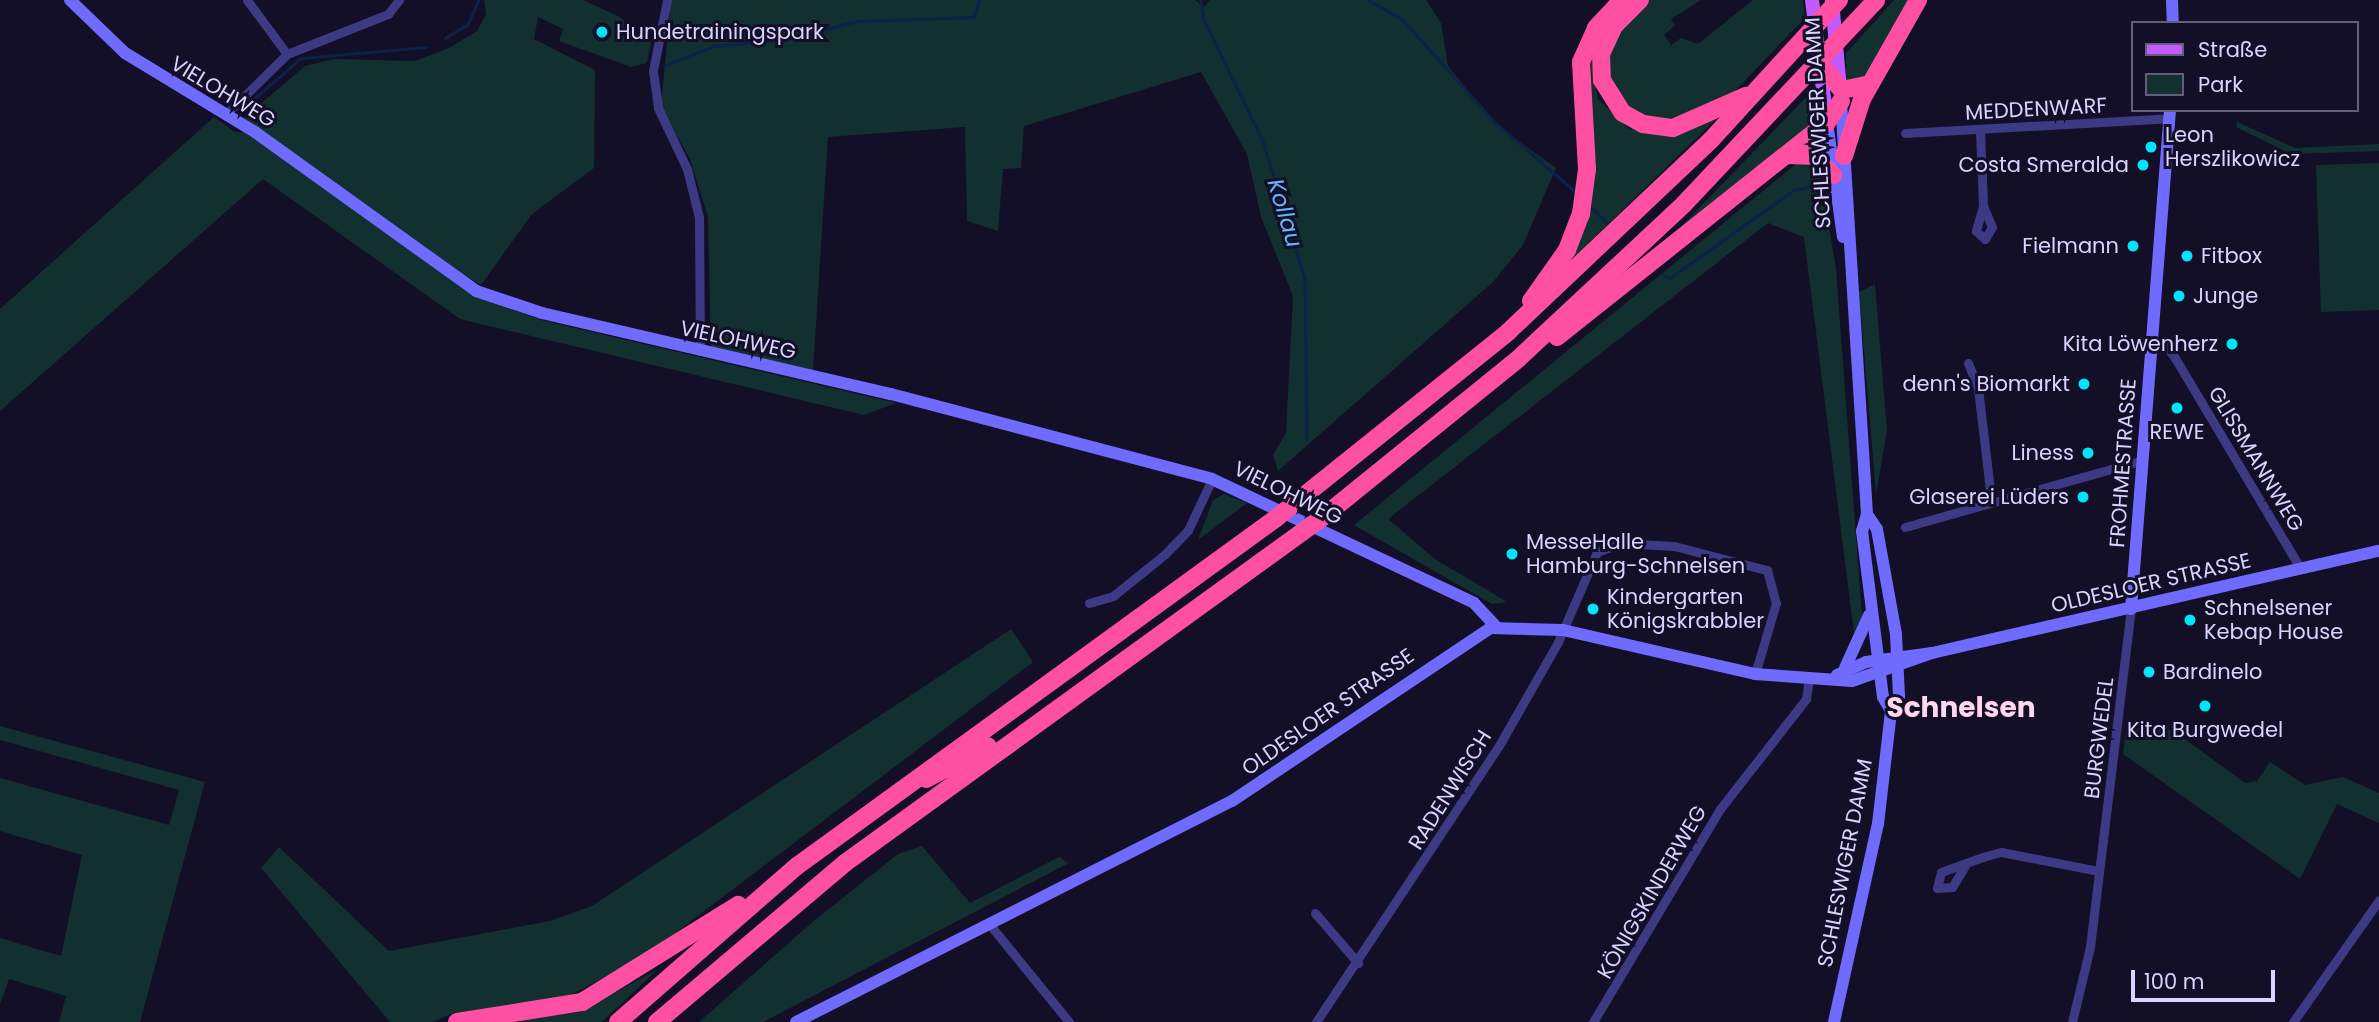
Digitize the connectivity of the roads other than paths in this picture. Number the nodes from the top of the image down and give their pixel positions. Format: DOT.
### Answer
graph roads {
  1 [pos="70,0"];
  2 [pos="247,0"];
  3 [pos="399,0"];
  4 [pos="667,0"];
  5 [pos="1622,0"];
  6 [pos="1640,0"];
  7 [pos="1832,0"];
  8 [pos="1839,0"];
  9 [pos="1876,0"];
  10 [pos="1918,0"];
  11 [pos="2172,0"];
  12 [pos="1812,1"];
  13 [pos="2173,21"];
  14 [pos="287,54"];
  15 [pos="1819,62"];
  16 [pos="1870,84"];
  17 [pos="1835,87"];
  18 [pos="1761,88"];
  19 [pos="2170,114"];
  20 [pos="225,115"];
  21 [pos="1827,122"];
  22 [pos="1980,130"];
  23 [pos="1905,133"];
  24 [pos="1787,155"];
  25 [pos="1844,156"];
  26 [pos="1833,175"];
  27 [pos="1983,206"];
  28 [pos="1845,244"];
  29 [pos="1508,332"];
  30 [pos="2152,343"];
  31 [pos="700,351"];
  32 [pos="1518,359"];
  33 [pos="1968,363"];
  34 [pos="2143,460"];
  35 [pos="1212,479"];
  36 [pos="1991,498"];
  37 [pos="1867,514"];
  38 [pos="1905,527"];
  39 [pos="2379,551"];
  40 [pos="2300,568"];
  41 [pos="1461,599"];
  42 [pos="1088,603"];
  43 [pos="1872,608"];
  44 [pos="2131,609"];
  45 [pos="1496,627"];
  46 [pos="1563,630"];
  47 [pos="1482,631"];
  48 [pos="1878,659"];
  49 [pos="1899,661"];
  50 [pos="1755,674"];
  51 [pos="1839,674"];
  52 [pos="1880,674"];
  53 [pos="1809,677"];
  54 [pos="1029,694"];
  55 [pos="1891,711"];
  56 [pos="1047,715"];
  57 [pos="961,761"];
  58 [pos="877,806"];
  59 [pos="893,827"];
  60 [pos="1966,863"];
  61 [pos="2099,871"];
  62 [pos="761,895"];
  63 [pos="2379,900"];
  64 [pos="1315,913"];
  65 [pos="990,925"];
  66 [pos="1359,963"];
  67 [pos="457,1022"];
  68 [pos="618,1022"];
  69 [pos="657,1022"];
  70 [pos="796,1022"];
  71 [pos="1069,1022"];
  72 [pos="1316,1022"];
  73 [pos="1593,1022"];
  74 [pos="1834,1022"];
  75 [pos="2072,1022"];
  76 [pos="2293,1022"];
  1 -- 20 [label="main road, VIELOHWEG"];
  2 -- 14 [label="street"];
  3 -- 14 [label="street"];
  4 -- 31 [label="street"];
  5 -- 29 [label="highway"];
  6 -- 18 [label="highway"];
  7 -- 17 [label="main road, SCHLESWIGER DAMM"];
  8 -- 18 [label="highway"];
  9 -- 32 [label="highway"];
  10 -- 16 [label="highway"];
  11 -- 13 [label="main road"];
  12 -- 15 [label="main road, SCHLESWIGER DAMM"];
  14 -- 20 [label="street"];
  15 -- 17 [label="highway"];
  16 -- 17 [label="highway"];
  16 -- 25 [label="highway"];
  17 -- 21 [label="highway"];
  17 -- 25 [label="main road, SCHLESWIGER DAMM"];
  18 -- 29 [label="highway"];
  19 -- 22 [label="street, MEDDENWARF"];
  19 -- 30 [label="main road, FROHMESTRASSE"];
  20 -- 31 [label="main road, VIELOHWEG"];
  21 -- 24 [label="highway"];
  21 -- 26 [label="main road, SCHLESWIGER DAMM"];
  22 -- 23 [label="street, MEDDENWARF"];
  22 -- 27 [label="street"];
  24 -- 26 [label="highway"];
  24 -- 32 [label="highway"];
  25 -- 28 [label="main road, SCHLESWIGER DAMM"];
  26 -- 28 [label="main road, SCHLESWIGER DAMM"];
  28 -- 37 [label="main road, SCHLESWIGER DAMM"];
  29 -- 54 [label="highway"];
  30 -- 34 [label="main road, FROHMESTRASSE"];
  30 -- 40 [label="street, GLISSMANNWEG"];
  31 -- 35 [label="main road, VIELOHWEG"];
  32 -- 56 [label="highway"];
  33 -- 36 [label="street"];
  34 -- 36 [label="street"];
  34 -- 44 [label="main road, FROHMESTRASSE"];
  35 -- 41 [label="main road, VIELOHWEG"];
  35 -- 42 [label="street"];
  36 -- 38 [label="street"];
  37 -- 43 [label="main road, SCHLESWIGER DAMM"];
  37 -- 49 [label="main road, SCHLESWIGER DAMM"];
  39 -- 40 [label="main road, OLDESLOER STRASSE"];
  40 -- 44 [label="main road, OLDESLOER STRASSE"];
  41 -- 45 [label="main road, VIELOHWEG"];
  41 -- 47 [label="main road"];
  43 -- 48 [label="main road, SCHLESWIGER DAMM"];
  43 -- 51 [label="main road"];
  44 -- 49 [label="main road, OLDESLOER STRASSE"];
  44 -- 61 [label="street, BURGWEDEL"];
  45 -- 46 [label="main road, OLDESLOER STRASSE"];
  45 -- 47 [label="main road, OLDESLOER STRASSE"];
  46 -- 50 [label="main road, OLDESLOER STRASSE"];
  46 -- 50 [label="street, RADENWISCH"];
  46 -- 66 [label="street, RADENWISCH"];
  47 -- 65 [label="main road, OLDESLOER STRASSE"];
  48 -- 49 [label="main road, OLDESLOER STRASSE"];
  48 -- 51 [label="main road, OLDESLOER STRASSE"];
  48 -- 52 [label="main road, SCHLESWIGER DAMM"];
  49 -- 52 [label="main road, OLDESLOER STRASSE"];
  49 -- 55 [label="main road, SCHLESWIGER DAMM"];
  50 -- 53 [label="main road, OLDESLOER STRASSE"];
  51 -- 52 [label="main road, OLDESLOER STRASSE"];
  51 -- 53 [label="main road, OLDESLOER STRASSE"];
  52 -- 55 [label="main road, SCHLESWIGER DAMM"];
  53 -- 73 [label="street, KÖNIGSKINDERWEG"];
  54 -- 57 [label="highway"];
  54 -- 58 [label="highway"];
  55 -- 74 [label="main road, SCHLESWIGER DAMM"];
  56 -- 57 [label="highway"];
  56 -- 59 [label="highway"];
  57 -- 58 [label="highway"];
  57 -- 59 [label="highway"];
  58 -- 62 [label="highway"];
  59 -- 69 [label="highway"];
  60 -- 61 [label="street"];
  61 -- 75 [label="street, BURGWEDEL"];
  62 -- 67 [label="highway"];
  62 -- 68 [label="highway"];
  63 -- 76 [label="street"];
  64 -- 66 [label="street"];
  65 -- 70 [label="main road, OLDESLOER STRASSE"];
  65 -- 71 [label="street"];
  66 -- 72 [label="street, RADENWISCH"];
}
